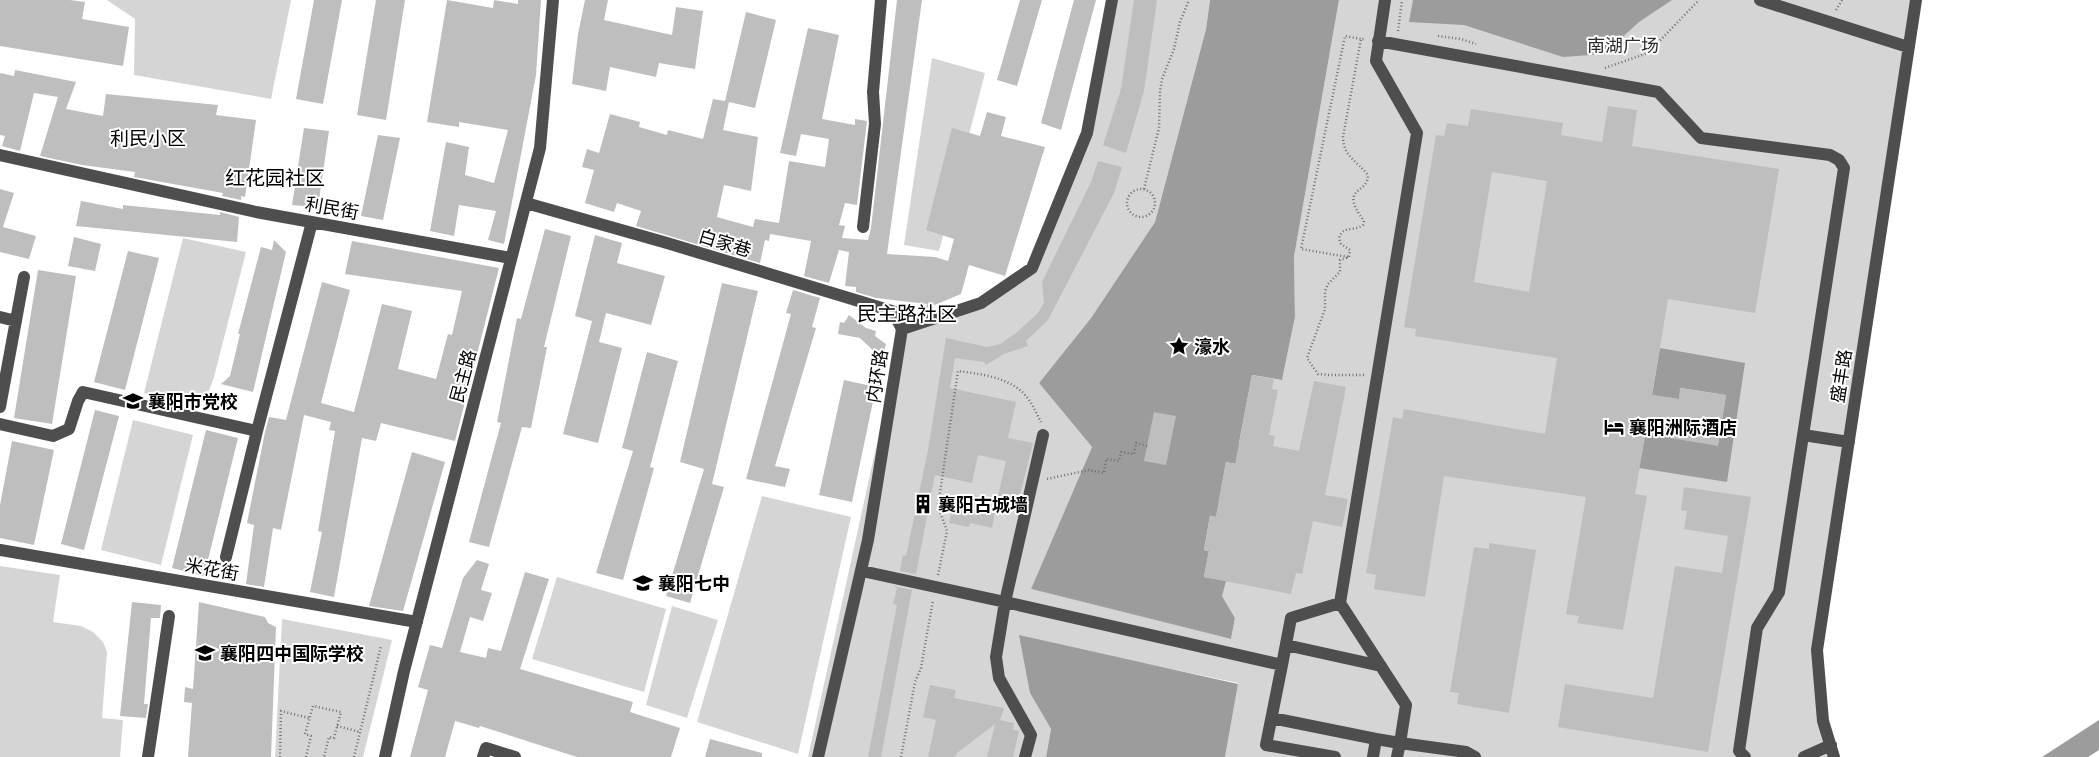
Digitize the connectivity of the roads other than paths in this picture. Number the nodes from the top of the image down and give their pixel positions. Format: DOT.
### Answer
graph roads {
  1 [pos="553,0"];
  2 [pos="881,0"];
  3 [pos="1112,0"];
  4 [pos="1385,0"];
  5 [pos="1760,0"];
  6 [pos="1916,0"];
  7 [pos="1378,41"];
  8 [pos="1908,47"];
  9 [pos="0,155"];
  10 [pos="526,203"];
  11 [pos="312,222"];
  12 [pos="864,227"];
  13 [pos="512,258"];
  14 [pos="24,277"];
  15 [pos="0,317"];
  16 [pos="16,321"];
  17 [pos="902,329"];
  18 [pos="0,407"];
  19 [pos="0,424"];
  20 [pos="257,431"];
  21 [pos="1803,434"];
  22 [pos="1044,435"];
  23 [pos="1849,442"];
  24 [pos="0,550"];
  25 [pos="226,557"];
  26 [pos="862,571"];
  27 [pos="1005,602"];
  28 [pos="1340,603"];
  29 [pos="169,616"];
  30 [pos="417,622"];
  31 [pos="1286,645"];
  32 [pos="1282,665"];
  33 [pos="1381,666"];
  34 [pos="1272,718"];
  35 [pos="1376,739"];
  36 [pos="1400,743"];
  37 [pos="1832,751"];
  38 [pos="148,757"];
  39 [pos="385,757"];
  40 [pos="483,757"];
  41 [pos="515,757"];
  42 [pos="818,757"];
  43 [pos="1025,757"];
  44 [pos="1335,757"];
  45 [pos="1373,757"];
  46 [pos="1397,757"];
  47 [pos="1475,757"];
  48 [pos="1744,757"];
  49 [pos="1804,757"];
  1 -- 10 [label="street, 民主路"];
  2 -- 12 [label="street"];
  3 -- 17 [label="street, 内环路"];
  4 -- 7 [label="street"];
  5 -- 8 [label="street"];
  6 -- 8 [label="street, 盛丰路"];
  7 -- 21 [label="street"];
  7 -- 28 [label="street"];
  8 -- 23 [label="street, 盛丰路"];
  9 -- 11 [label="street, 利民街"];
  10 -- 13 [label="street, 民主路"];
  10 -- 17 [label="street, 白家巷"];
  11 -- 13 [label="street, 利民街"];
  11 -- 20 [label="street"];
  13 -- 30 [label="street, 民主路"];
  14 -- 16 [label="street"];
  15 -- 16 [label="street"];
  16 -- 18 [label="street"];
  17 -- 26 [label="street, 内环路"];
  19 -- 20 [label="street"];
  20 -- 25 [label="street"];
  21 -- 23 [label="street"];
  21 -- 48 [label="street"];
  22 -- 27 [label="street"];
  23 -- 37 [label="street, 盛丰路"];
  24 -- 30 [label="street, 米花街"];
  26 -- 27 [label="street"];
  26 -- 42 [label="street, 内环路"];
  27 -- 32 [label="street"];
  27 -- 43 [label="street"];
  28 -- 31 [label="street"];
  28 -- 33 [label="street"];
  29 -- 38 [label="street"];
  30 -- 39 [label="street, 民主路"];
  31 -- 32 [label="street"];
  31 -- 33 [label="street"];
  32 -- 34 [label="street"];
  33 -- 36 [label="street"];
  34 -- 35 [label="street"];
  34 -- 44 [label="street"];
  35 -- 36 [label="street"];
  35 -- 45 [label="street"];
  36 -- 46 [label="street"];
  36 -- 47 [label="street"];
  37 -- 49 [label="street"];
  40 -- 41 [label="street"];
}
